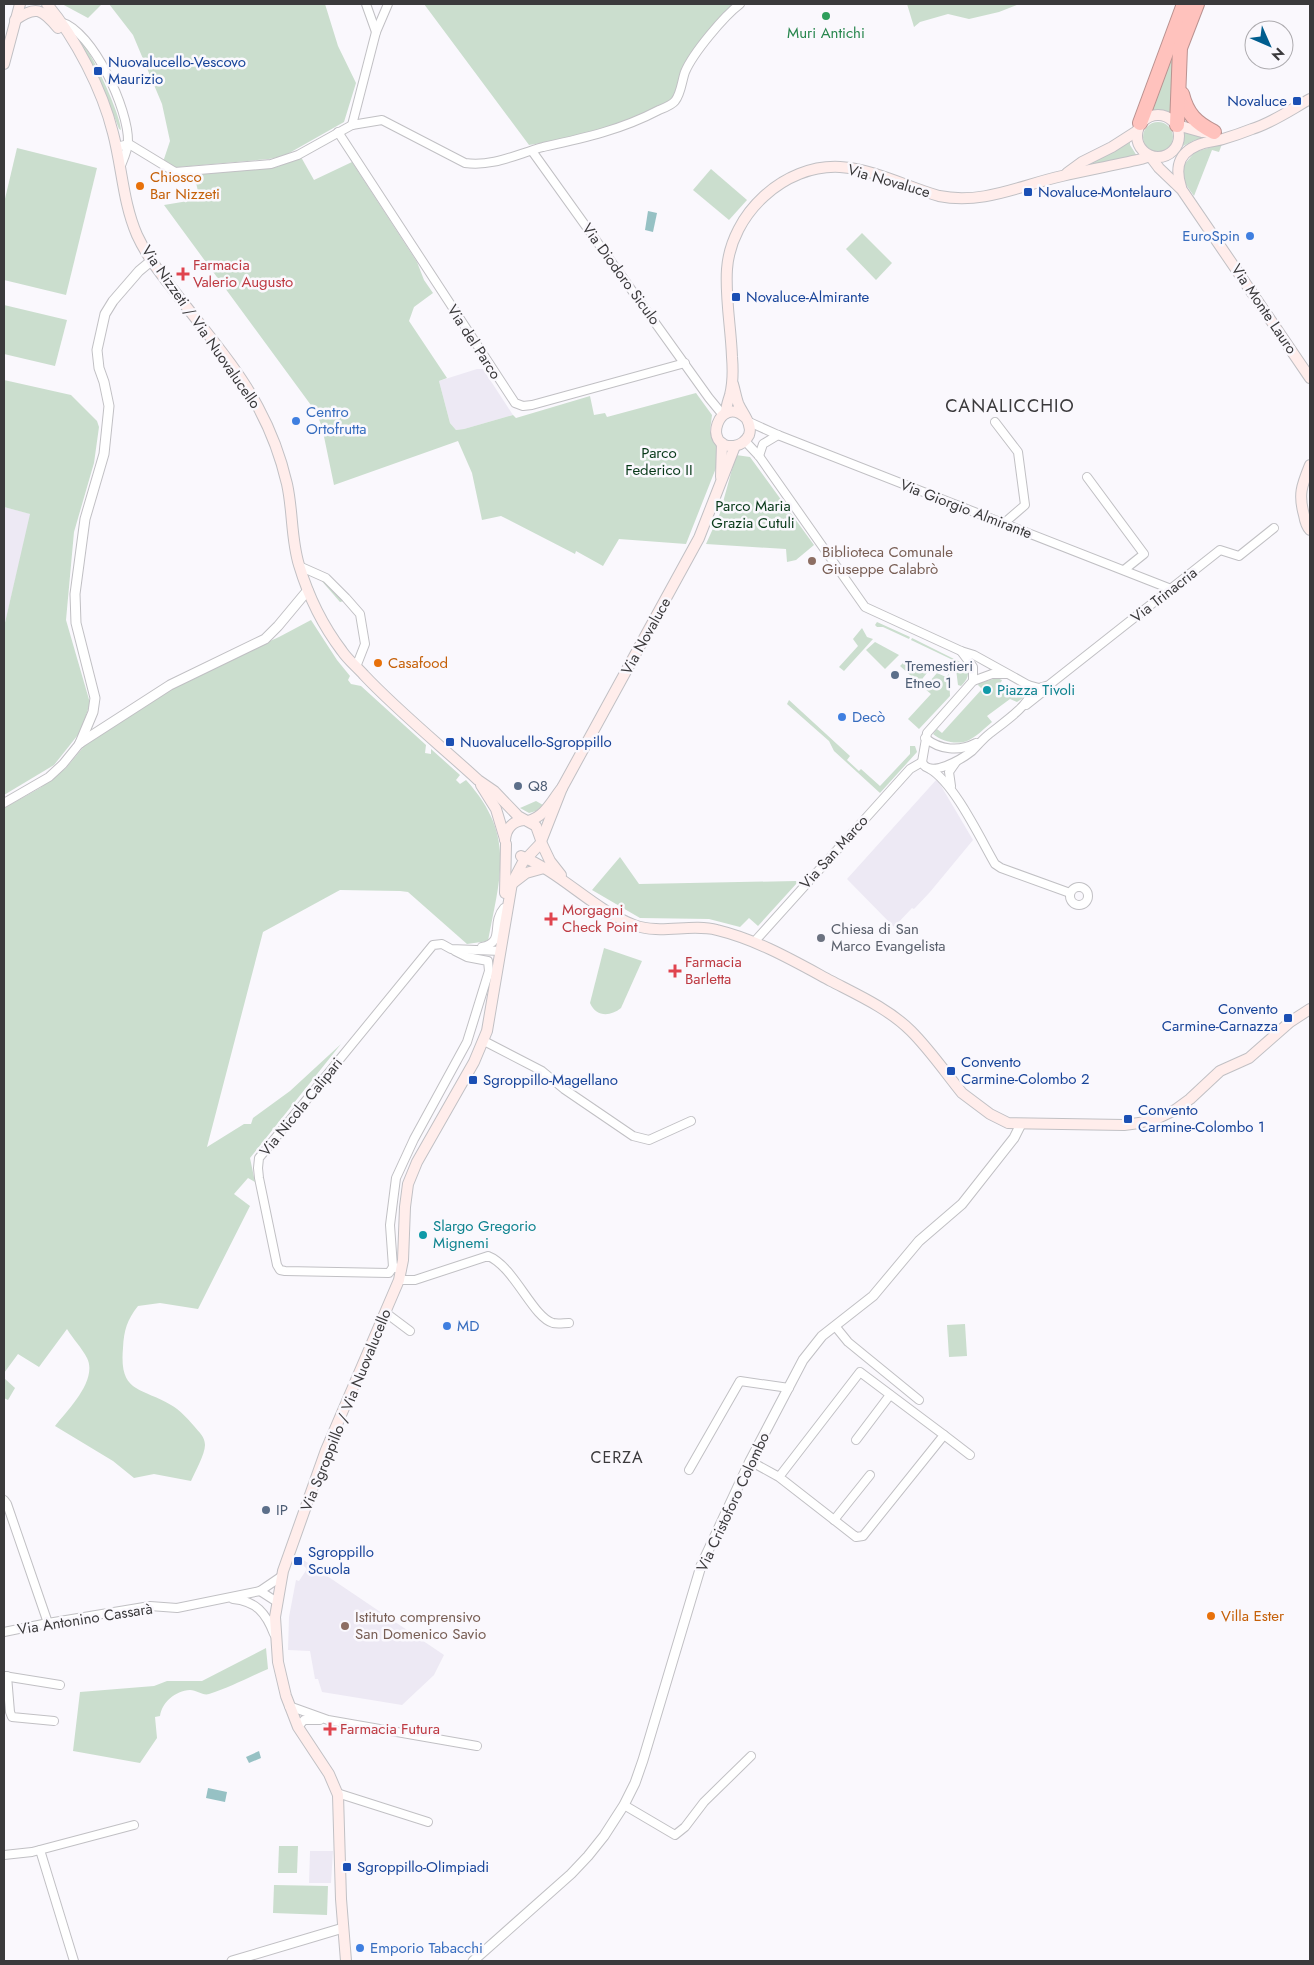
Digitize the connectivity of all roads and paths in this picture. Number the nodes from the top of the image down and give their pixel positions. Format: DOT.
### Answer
graph roads {
  1 [pos="20,4"];
  2 [pos="47,4"];
  3 [pos="366,4"];
  4 [pos="388,4"];
  5 [pos="740,4"];
  6 [pos="1184,4"];
  7 [pos="1197,4"];
  8 [pos="15,20"];
  9 [pos="61,22"];
  10 [pos="376,32"];
  11 [pos="75,47"];
  12 [pos="4,63"];
  13 [pos="1180,82"];
  14 [pos="1310,99"];
  15 [pos="352,125"];
  16 [pos="1177,125"];
  17 [pos="1138,127"];
  18 [pos="338,132"];
  19 [pos="1214,132"];
  20 [pos="1240,133"];
  21 [pos="129,144"];
  22 [pos="116,147"];
  23 [pos="532,151"];
  24 [pos="1150,156"];
  25 [pos="120,169"];
  26 [pos="1062,176"];
  27 [pos="1182,190"];
  28 [pos="151,261"];
  29 [pos="685,363"];
  30 [pos="732,378"];
  31 [pos="1310,378"];
  32 [pos="722,417"];
  33 [pos="746,419"];
  34 [pos="995,422"];
  35 [pos="762,428"];
  36 [pos="778,435"];
  37 [pos="747,438"];
  38 [pos="722,443"];
  39 [pos="735,446"];
  40 [pos="758,456"];
  41 [pos="1310,465"];
  42 [pos="1087,477"];
  43 [pos="721,480"];
  44 [pos="1303,513"];
  45 [pos="1310,522"];
  46 [pos="1003,524"];
  47 [pos="1274,528"];
  48 [pos="1310,530"];
  49 [pos="299,566"];
  50 [pos="1124,570"];
  51 [pos="1171,589"];
  52 [pos="308,590"];
  53 [pos="961,652"];
  54 [pos="356,666"];
  55 [pos="1007,674"];
  56 [pos="1056,679"];
  57 [pos="973,681"];
  58 [pos="1028,685"];
  59 [pos="1019,709"];
  60 [pos="925,738"];
  61 [pos="980,742"];
  62 [pos="80,743"];
  63 [pos="956,762"];
  64 [pos="919,763"];
  65 [pos="930,769"];
  66 [pos="478,780"];
  67 [pos="562,788"];
  68 [pos="952,790"];
  69 [pos="4,803"];
  70 [pos="526,821"];
  71 [pos="506,841"];
  72 [pos="541,841"];
  73 [pos="525,856"];
  74 [pos="544,868"];
  75 [pos="512,883"];
  76 [pos="568,883"];
  77 [pos="1070,893"];
  78 [pos="504,908"];
  79 [pos="506,924"];
  80 [pos="755,941"];
  81 [pos="451,949"];
  82 [pos="470,950"];
  83 [pos="501,951"];
  84 [pos="493,972"];
  85 [pos="1310,1009"];
  86 [pos="484,1041"];
  87 [pos="691,1121"];
  88 [pos="1020,1124"];
  89 [pos="398,1268"];
  90 [pos="399,1280"];
  91 [pos="386,1312"];
  92 [pos="569,1323"];
  93 [pos="835,1326"];
  94 [pos="410,1331"];
  95 [pos="788,1388"];
  96 [pos="890,1394"];
  97 [pos="919,1400"];
  98 [pos="944,1435"];
  99 [pos="856,1440"];
  100 [pos="970,1455"];
  101 [pos="750,1461"];
  102 [pos="689,1470"];
  103 [pos="870,1475"];
  104 [pos="779,1477"];
  105 [pos="4,1500"];
  106 [pos="834,1520"];
  107 [pos="282,1576"];
  108 [pos="260,1591"];
  109 [pos="226,1598"];
  110 [pos="276,1602"];
  111 [pos="258,1607"];
  112 [pos="48,1623"];
  113 [pos="4,1632"];
  114 [pos="275,1636"];
  115 [pos="6,1676"];
  116 [pos="60,1685"];
  117 [pos="289,1706"];
  118 [pos="328,1720"];
  119 [pos="54,1721"];
  120 [pos="298,1727"];
  121 [pos="477,1746"];
  122 [pos="751,1756"];
  123 [pos="337,1793"];
  124 [pos="624,1805"];
  125 [pos="428,1822"];
  126 [pos="134,1825"];
  127 [pos="40,1850"];
  128 [pos="4,1855"];
  129 [pos="343,1928"];
  130 [pos="74,1961"];
  131 [pos="232,1961"];
  132 [pos="346,1961"];
  133 [pos="473,1961"];
  1 -- 8 [label="main road"];
  2 -- 9 [label="main road"];
  3 -- 10 [label="street"];
  4 -- 10 [label="street"];
  5 -- 23 [label="street"];
  6 -- 17 [label="highway"];
  7 -- 13 [label="highway"];
  8 -- 11 [label="main road"];
  8 -- 12 [label="main road"];
  9 -- 11 [label="main road"];
  9 -- 21 [label="street"];
  10 -- 15 [label="street"];
  11 -- 22 [label="main road, Via Nizzeti / Via Nuovalucello"];
  13 -- 16 [label="highway"];
  13 -- 19 [label="highway"];
  14 -- 20 [label="main road"];
  15 -- 18 [label="street"];
  15 -- 23 [label="street"];
  16 -- 17 [label="main road"];
  16 -- 19 [label="main road"];
  16 -- 24 [label="main road"];
  17 -- 24 [label="main road"];
  17 -- 26 [label="main road"];
  18 -- 21 [label="street"];
  18 -- 29 [label="street, Via del Parco"];
  19 -- 20 [label="main road"];
  20 -- 27 [label="main road"];
  21 -- 22 [label="street"];
  21 -- 25 [label="street"];
  22 -- 25 [label="main road, Via Nizzeti / Via Nuovalucello"];
  23 -- 29 [label="street, Via Diodoro Siculo"];
  24 -- 26 [label="main road"];
  24 -- 27 [label="main road"];
  25 -- 28 [label="main road, Via Nizzeti / Via Nuovalucello"];
  26 -- 30 [label="main road, Via Novaluce"];
  27 -- 31 [label="main road, Via Monte Lauro"];
  28 -- 49 [label="main road, Via Nizzeti / Via Nuovalucello"];
  28 -- 62 [label="street"];
  29 -- 32 [label="street, Via Diodoro Siculo"];
  30 -- 32 [label="main road"];
  30 -- 33 [label="main road"];
  32 -- 33 [label="main road"];
  32 -- 38 [label="main road"];
  33 -- 35 [label="street, Via Giorgio Almirante"];
  33 -- 37 [label="main road"];
  34 -- 46 [label="street"];
  35 -- 36 [label="street, Via Giorgio Almirante"];
  35 -- 37 [label="street"];
  36 -- 40 [label="street"];
  36 -- 46 [label="street, Via Giorgio Almirante"];
  37 -- 39 [label="main road"];
  37 -- 40 [label="street"];
  38 -- 39 [label="main road"];
  38 -- 43 [label="main road"];
  39 -- 43 [label="main road"];
  40 -- 53 [label="street"];
  41 -- 44 [label="main road"];
  42 -- 50 [label="street"];
  43 -- 67 [label="main road, Via Novaluce"];
  44 -- 45 [label="main road"];
  44 -- 48 [label="main road"];
  46 -- 50 [label="street, Via Giorgio Almirante"];
  47 -- 51 [label="street, Via Trinacria"];
  49 -- 52 [label="main road, Via Nizzeti / Via Nuovalucello"];
  49 -- 54 [label="street"];
  50 -- 51 [label="street, Via Giorgio Almirante"];
  51 -- 56 [label="street, Via Trinacria"];
  52 -- 54 [label="main road, Via Nizzeti / Via Nuovalucello"];
  52 -- 62 [label="street"];
  53 -- 55 [label="street"];
  53 -- 57 [label="street"];
  54 -- 66 [label="main road"];
  55 -- 57 [label="street"];
  55 -- 58 [label="street"];
  56 -- 58 [label="street"];
  56 -- 59 [label="street"];
  57 -- 60 [label="street"];
  58 -- 59 [label="street"];
  59 -- 61 [label="street"];
  60 -- 61 [label="street"];
  60 -- 64 [label="street"];
  61 -- 63 [label="street"];
  62 -- 69 [label="street"];
  63 -- 65 [label="street"];
  63 -- 68 [label="street"];
  64 -- 65 [label="street"];
  64 -- 80 [label="street, Via San Marco"];
  65 -- 68 [label="street"];
  66 -- 70 [label="main road"];
  66 -- 71 [label="main road"];
  67 -- 70 [label="main road"];
  67 -- 72 [label="main road"];
  68 -- 77 [label="street"];
  70 -- 71 [label="main road"];
  70 -- 72 [label="main road"];
  71 -- 73 [label="main road"];
  71 -- 78 [label="main road"];
  72 -- 73 [label="main road"];
  72 -- 76 [label="main road"];
  73 -- 74 [label="main road"];
  73 -- 75 [label="main road"];
  74 -- 75 [label="main road"];
  74 -- 76 [label="main road"];
  75 -- 79 [label="main road, Via Sgroppillo / Via Nuovalucello"];
  76 -- 80 [label="main road"];
  78 -- 79 [label="main road"];
  78 -- 82 [label="street"];
  79 -- 83 [label="main road, Via Sgroppillo / Via Nuovalucello"];
  80 -- 88 [label="main road"];
  81 -- 82 [label="street, Via Nicola Calipari"];
  81 -- 84 [label="street"];
  81 -- 89 [label="street, Via Nicola Calipari"];
  82 -- 83 [label="street, Via Nicola Calipari"];
  83 -- 84 [label="main road, Via Sgroppillo / Via Nuovalucello"];
  84 -- 86 [label="main road, Via Sgroppillo / Via Nuovalucello"];
  84 -- 89 [label="street"];
  85 -- 88 [label="main road"];
  86 -- 87 [label="street"];
  86 -- 89 [label="main road, Via Sgroppillo / Via Nuovalucello"];
  88 -- 93 [label="street, Via Cristoforo Colombo"];
  89 -- 90 [label="main road, Via Sgroppillo / Via Nuovalucello"];
  90 -- 91 [label="main road, Via Sgroppillo / Via Nuovalucello"];
  90 -- 92 [label="street"];
  91 -- 94 [label="street"];
  91 -- 107 [label="main road, Via Sgroppillo / Via Nuovalucello"];
  93 -- 95 [label="street, Via Cristoforo Colombo"];
  93 -- 97 [label="street"];
  95 -- 101 [label="street, Via Cristoforo Colombo"];
  95 -- 102 [label="street"];
  96 -- 98 [label="street"];
  96 -- 99 [label="street"];
  96 -- 104 [label="street"];
  98 -- 100 [label="street"];
  98 -- 106 [label="street"];
  101 -- 104 [label="street"];
  101 -- 124 [label="street, Via Cristoforo Colombo"];
  103 -- 106 [label="street"];
  104 -- 106 [label="street"];
  105 -- 112 [label="street"];
  107 -- 108 [label="street"];
  107 -- 110 [label="main road, Via Sgroppillo / Via Nuovalucello"];
  108 -- 109 [label="street, Via Antonino Cassarà"];
  108 -- 110 [label="street"];
  109 -- 111 [label="street"];
  109 -- 112 [label="street, Via Antonino Cassarà"];
  110 -- 111 [label="street"];
  110 -- 114 [label="main road, Via Sgroppillo / Via Nuovalucello"];
  111 -- 114 [label="street"];
  112 -- 113 [label="street, Via Antonino Cassarà"];
  114 -- 117 [label="main road, Via Sgroppillo / Via Nuovalucello"];
  115 -- 116 [label="street"];
  115 -- 119 [label="street"];
  117 -- 118 [label="street"];
  117 -- 120 [label="main road, Via Sgroppillo / Via Nuovalucello"];
  118 -- 120 [label="street"];
  118 -- 121 [label="street"];
  120 -- 123 [label="main road, Via Sgroppillo / Via Nuovalucello"];
  122 -- 124 [label="street"];
  123 -- 125 [label="street"];
  123 -- 129 [label="main road, Via Sgroppillo / Via Nuovalucello"];
  124 -- 133 [label="street, Via Cristoforo Colombo"];
  126 -- 127 [label="street"];
  127 -- 128 [label="street"];
  127 -- 130 [label="street"];
  129 -- 131 [label="street"];
  129 -- 132 [label="main road, Via Sgroppillo / Via Nuovalucello"];
}
